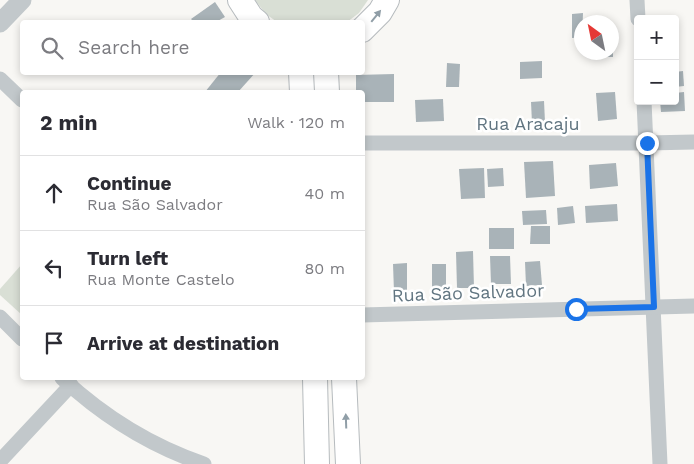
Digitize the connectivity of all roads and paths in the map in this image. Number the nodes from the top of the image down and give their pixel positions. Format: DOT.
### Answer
graph roads {
  1 [pos="22,0"];
  2 [pos="240,0"];
  3 [pos="388,0"];
  4 [pos="637,0"];
  5 [pos="638,15"];
  6 [pos="255,20"];
  7 [pos="0,23"];
  8 [pos="365,27"];
  9 [pos="301,75"];
  10 [pos="326,75"];
  11 [pos="0,79"];
  12 [pos="302,90"];
  13 [pos="327,90"];
  14 [pos="20,98"];
  15 [pos="644,105"];
  16 [pos="694,142"];
  17 [pos="365,143"];
  18 [pos="647,143"];
  19 [pos="694,306"];
  20 [pos="654,307"];
  21 [pos="365,315"];
  22 [pos="0,317"];
  23 [pos="20,337"];
  24 [pos="316,380"];
  25 [pos="344,380"];
  26 [pos="66,381"];
  27 [pos="0,461"];
  28 [pos="204,464"];
  29 [pos="317,464"];
  30 [pos="348,464"];
  31 [pos="660,464"];
  1 -- 7 [label="street"];
  2 -- 6 [label="main road"];
  8 -- 3 [label="main road, one-way"];
  4 -- 5 [label="street"];
  9 -- 12 [label="main road"];
  10 -- 13 [label="main road"];
  11 -- 14 [label="street"];
  15 -- 18 [label="street"];
  16 -- 18 [label="street, Rua Aracaju"];
  17 -- 18 [label="street, Rua Aracaju"];
  18 -- 20 [label="street"];
  19 -- 20 [label="street, Rua São Salvador"];
  20 -- 21 [label="street, Rua São Salvador"];
  20 -- 31 [label="street"];
  22 -- 23 [label="street"];
  24 -- 29 [label="main road"];
  30 -- 25 [label="main road, one-way"];
  26 -- 27 [label="street"];
  26 -- 28 [label="street"];
}
